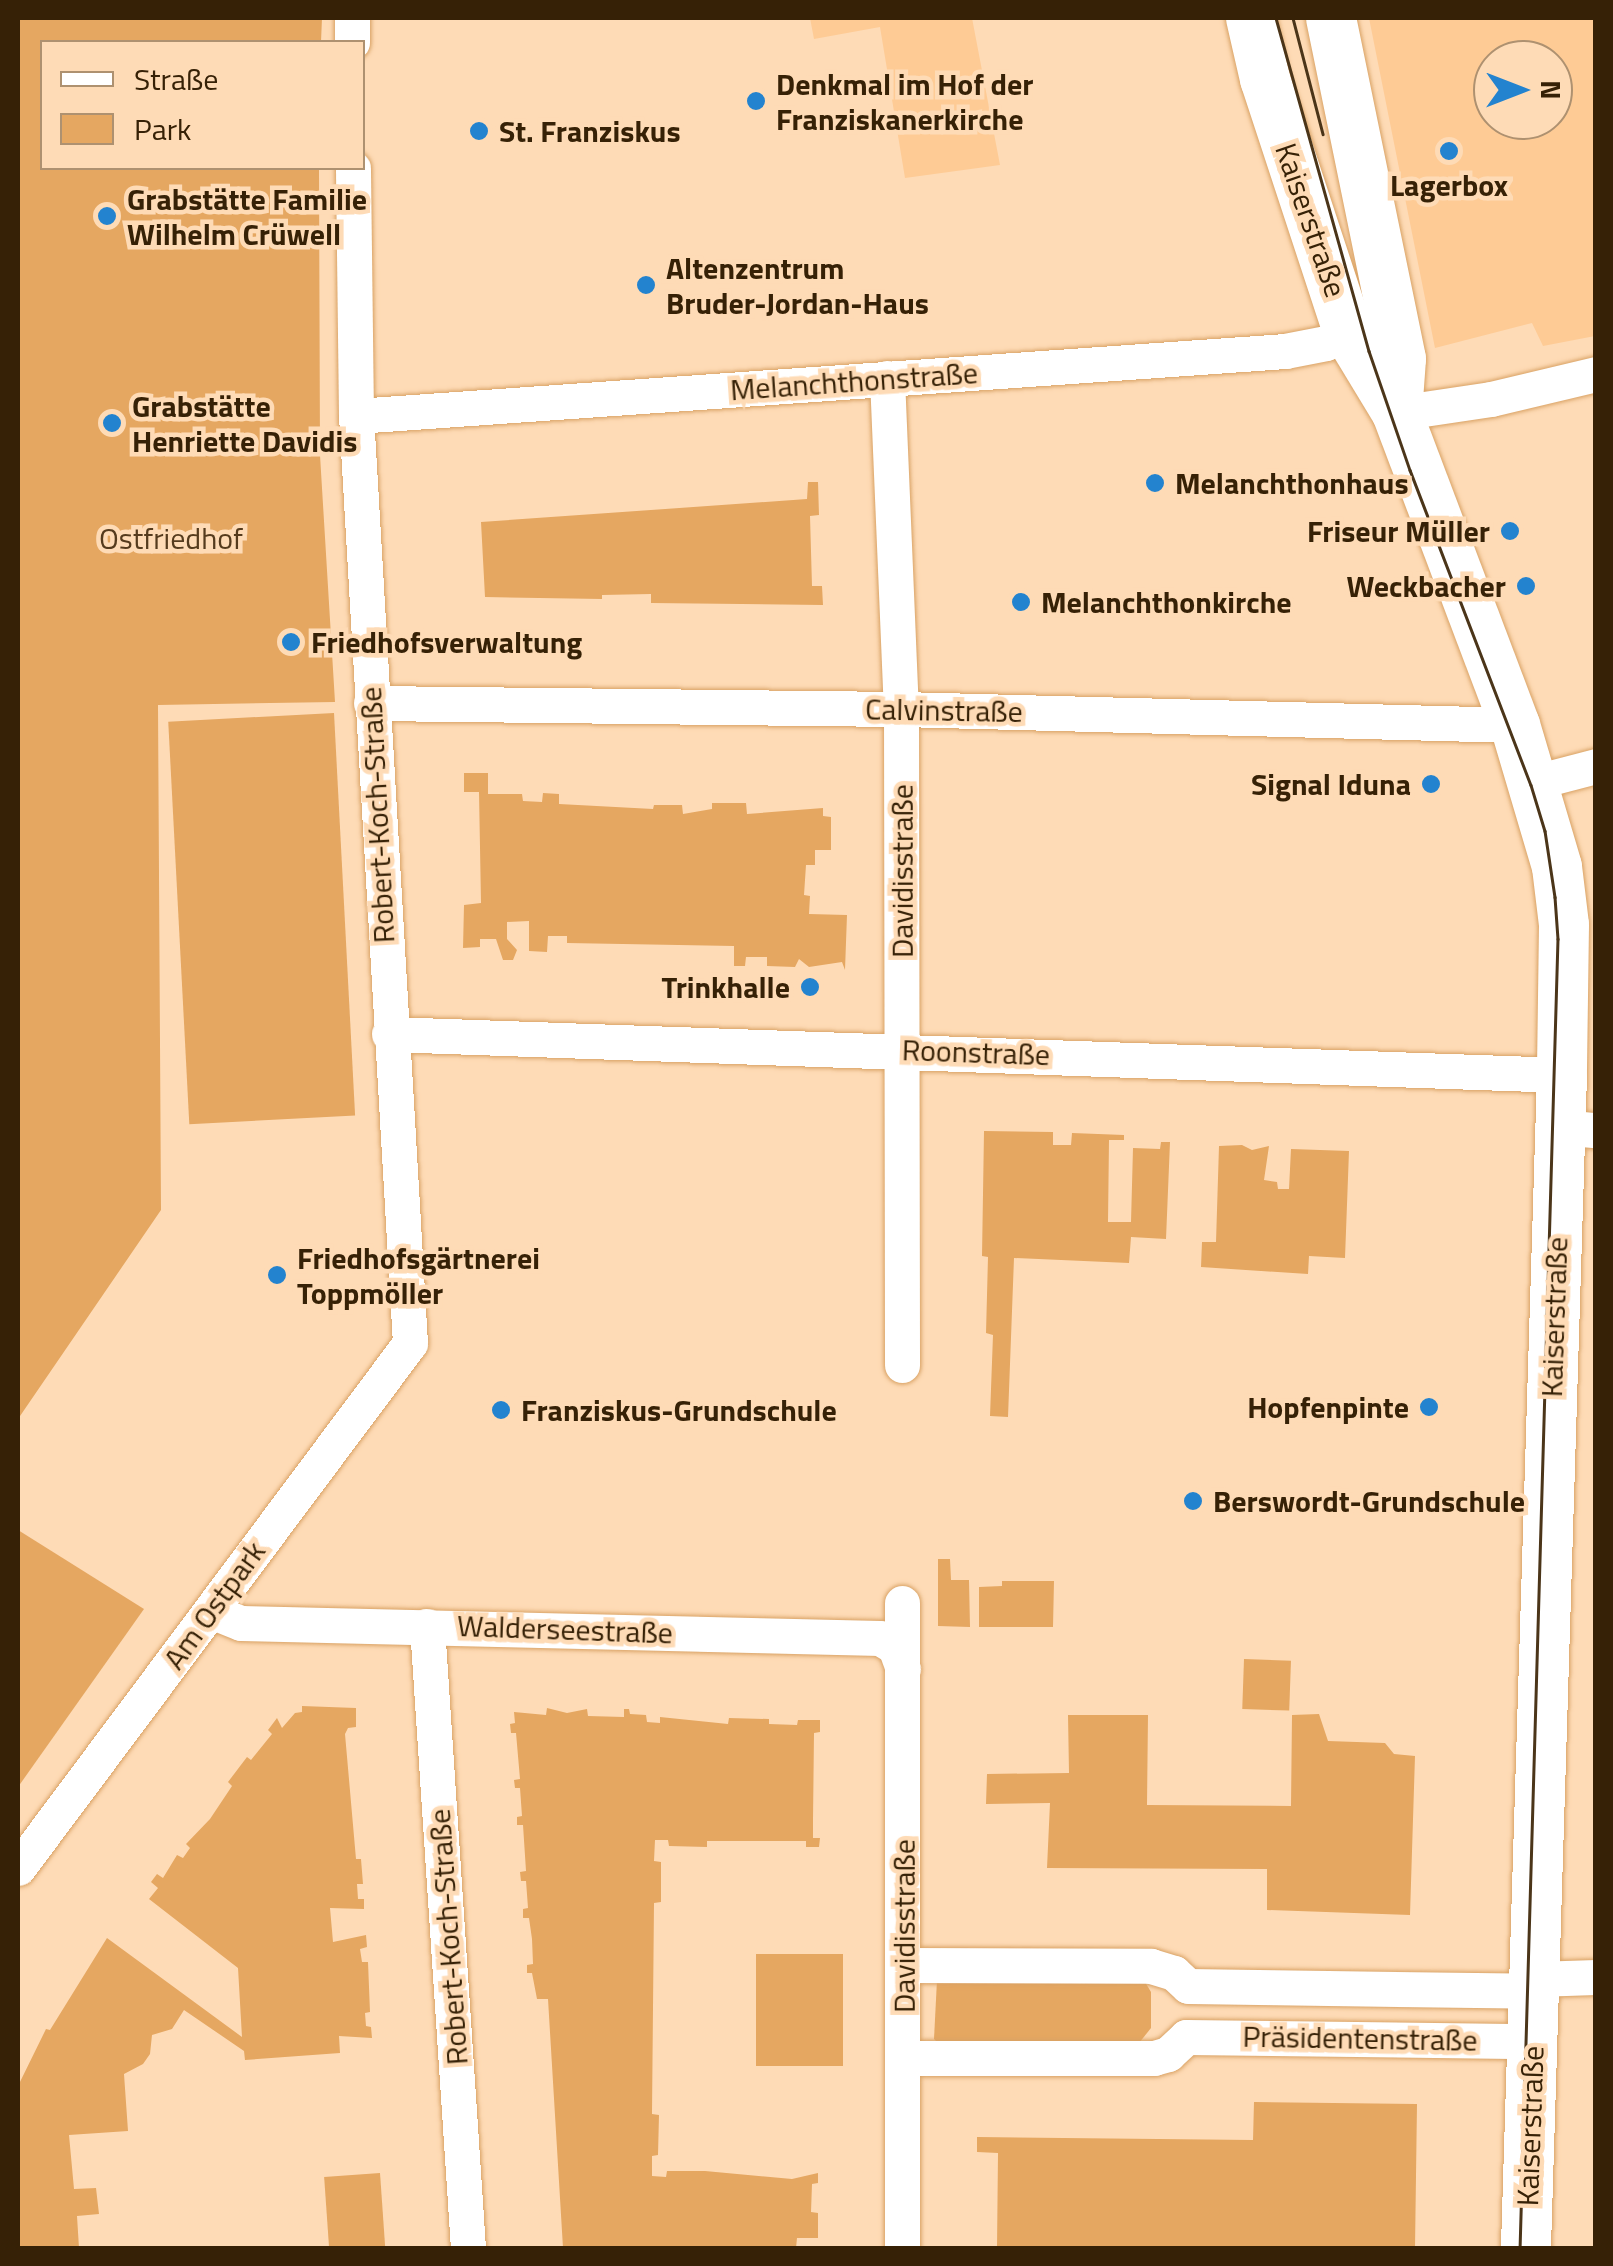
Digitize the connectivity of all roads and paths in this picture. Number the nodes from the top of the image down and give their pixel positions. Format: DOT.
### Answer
graph roads {
  1 [pos="1250,18"];
  2 [pos="1331,18"];
  3 [pos="354,170"];
  4 [pos="1348,332"];
  5 [pos="1596,374"];
  6 [pos="887,378"];
  7 [pos="1397,413"];
  8 [pos="356,416"];
  9 [pos="372,703"];
  10 [pos="901,709"];
  11 [pos="1516,725"];
  12 [pos="1596,766"];
  13 [pos="1535,782"];
  14 [pos="389,1034"];
  15 [pos="903,1049"];
  16 [pos="1562,1075"];
  17 [pos="1578,1128"];
  18 [pos="410,1343"];
  19 [pos="902,1364"];
  20 [pos="902,1603"];
  21 [pos="212,1612"];
  22 [pos="428,1626"];
  23 [pos="903,1670"];
  24 [pos="18,1868"];
  25 [pos="904,1965"];
  26 [pos="1596,1977"];
  27 [pos="1535,1984"];
  28 [pos="1188,1986"];
  29 [pos="1186,2036"];
  30 [pos="1533,2041"];
  31 [pos="903,2058"];
  32 [pos="468,2248"];
  33 [pos="902,2248"];
  34 [pos="1526,2248"];
  1 -- 4 [label="main road, Kaiserstraße"];
  2 -- 7 [label="main road, Kaiserstraße"];
  3 -- 8 [label="street, Robert-Koch-Straße"];
  4 -- 6 [label="street, Melanchthonstraße"];
  4 -- 7 [label="main road, Kaiserstraße"];
  5 -- 7 [label="street"];
  6 -- 8 [label="street, Melanchthonstraße"];
  6 -- 10 [label="street, Davidisstraße"];
  7 -- 11 [label="main road, Kaiserstraße"];
  8 -- 9 [label="street, Robert-Koch-Straße"];
  9 -- 10 [label="street, Calvinstraße"];
  9 -- 14 [label="street, Robert-Koch-Straße"];
  10 -- 11 [label="street, Calvinstraße"];
  10 -- 15 [label="street, Davidisstraße"];
  11 -- 13 [label="main road, Kaiserstraße"];
  12 -- 13 [label="street"];
  13 -- 16 [label="main road, Kaiserstraße"];
  14 -- 15 [label="street, Roonstraße"];
  14 -- 18 [label="street, Robert-Koch-Straße"];
  15 -- 16 [label="street, Roonstraße"];
  15 -- 19 [label="street, Davidisstraße"];
  16 -- 17 [label="main road, Kaiserstraße"];
  17 -- 27 [label="main road, Kaiserstraße"];
  18 -- 21 [label="street, Am Ostpark"];
  20 -- 23 [label="street, Davidisstraße"];
  21 -- 22 [label="street, Walderseestraße"];
  21 -- 24 [label="street, Am Ostpark"];
  22 -- 23 [label="street, Walderseestraße"];
  22 -- 32 [label="street, Robert-Koch-Straße"];
  23 -- 25 [label="street, Davidisstraße"];
  25 -- 28 [label="street, Präsidentenstraße"];
  25 -- 31 [label="street, Davidisstraße"];
  26 -- 27 [label="street, Präsidentenstraße"];
  27 -- 28 [label="street, Präsidentenstraße"];
  27 -- 30 [label="main road, Kaiserstraße"];
  28 -- 29 [label="street"];
  29 -- 30 [label="street, Präsidentenstraße"];
  29 -- 31 [label="street, Präsidentenstraße"];
  30 -- 34 [label="main road, Kaiserstraße"];
  31 -- 33 [label="street, Davidisstraße"];
}
